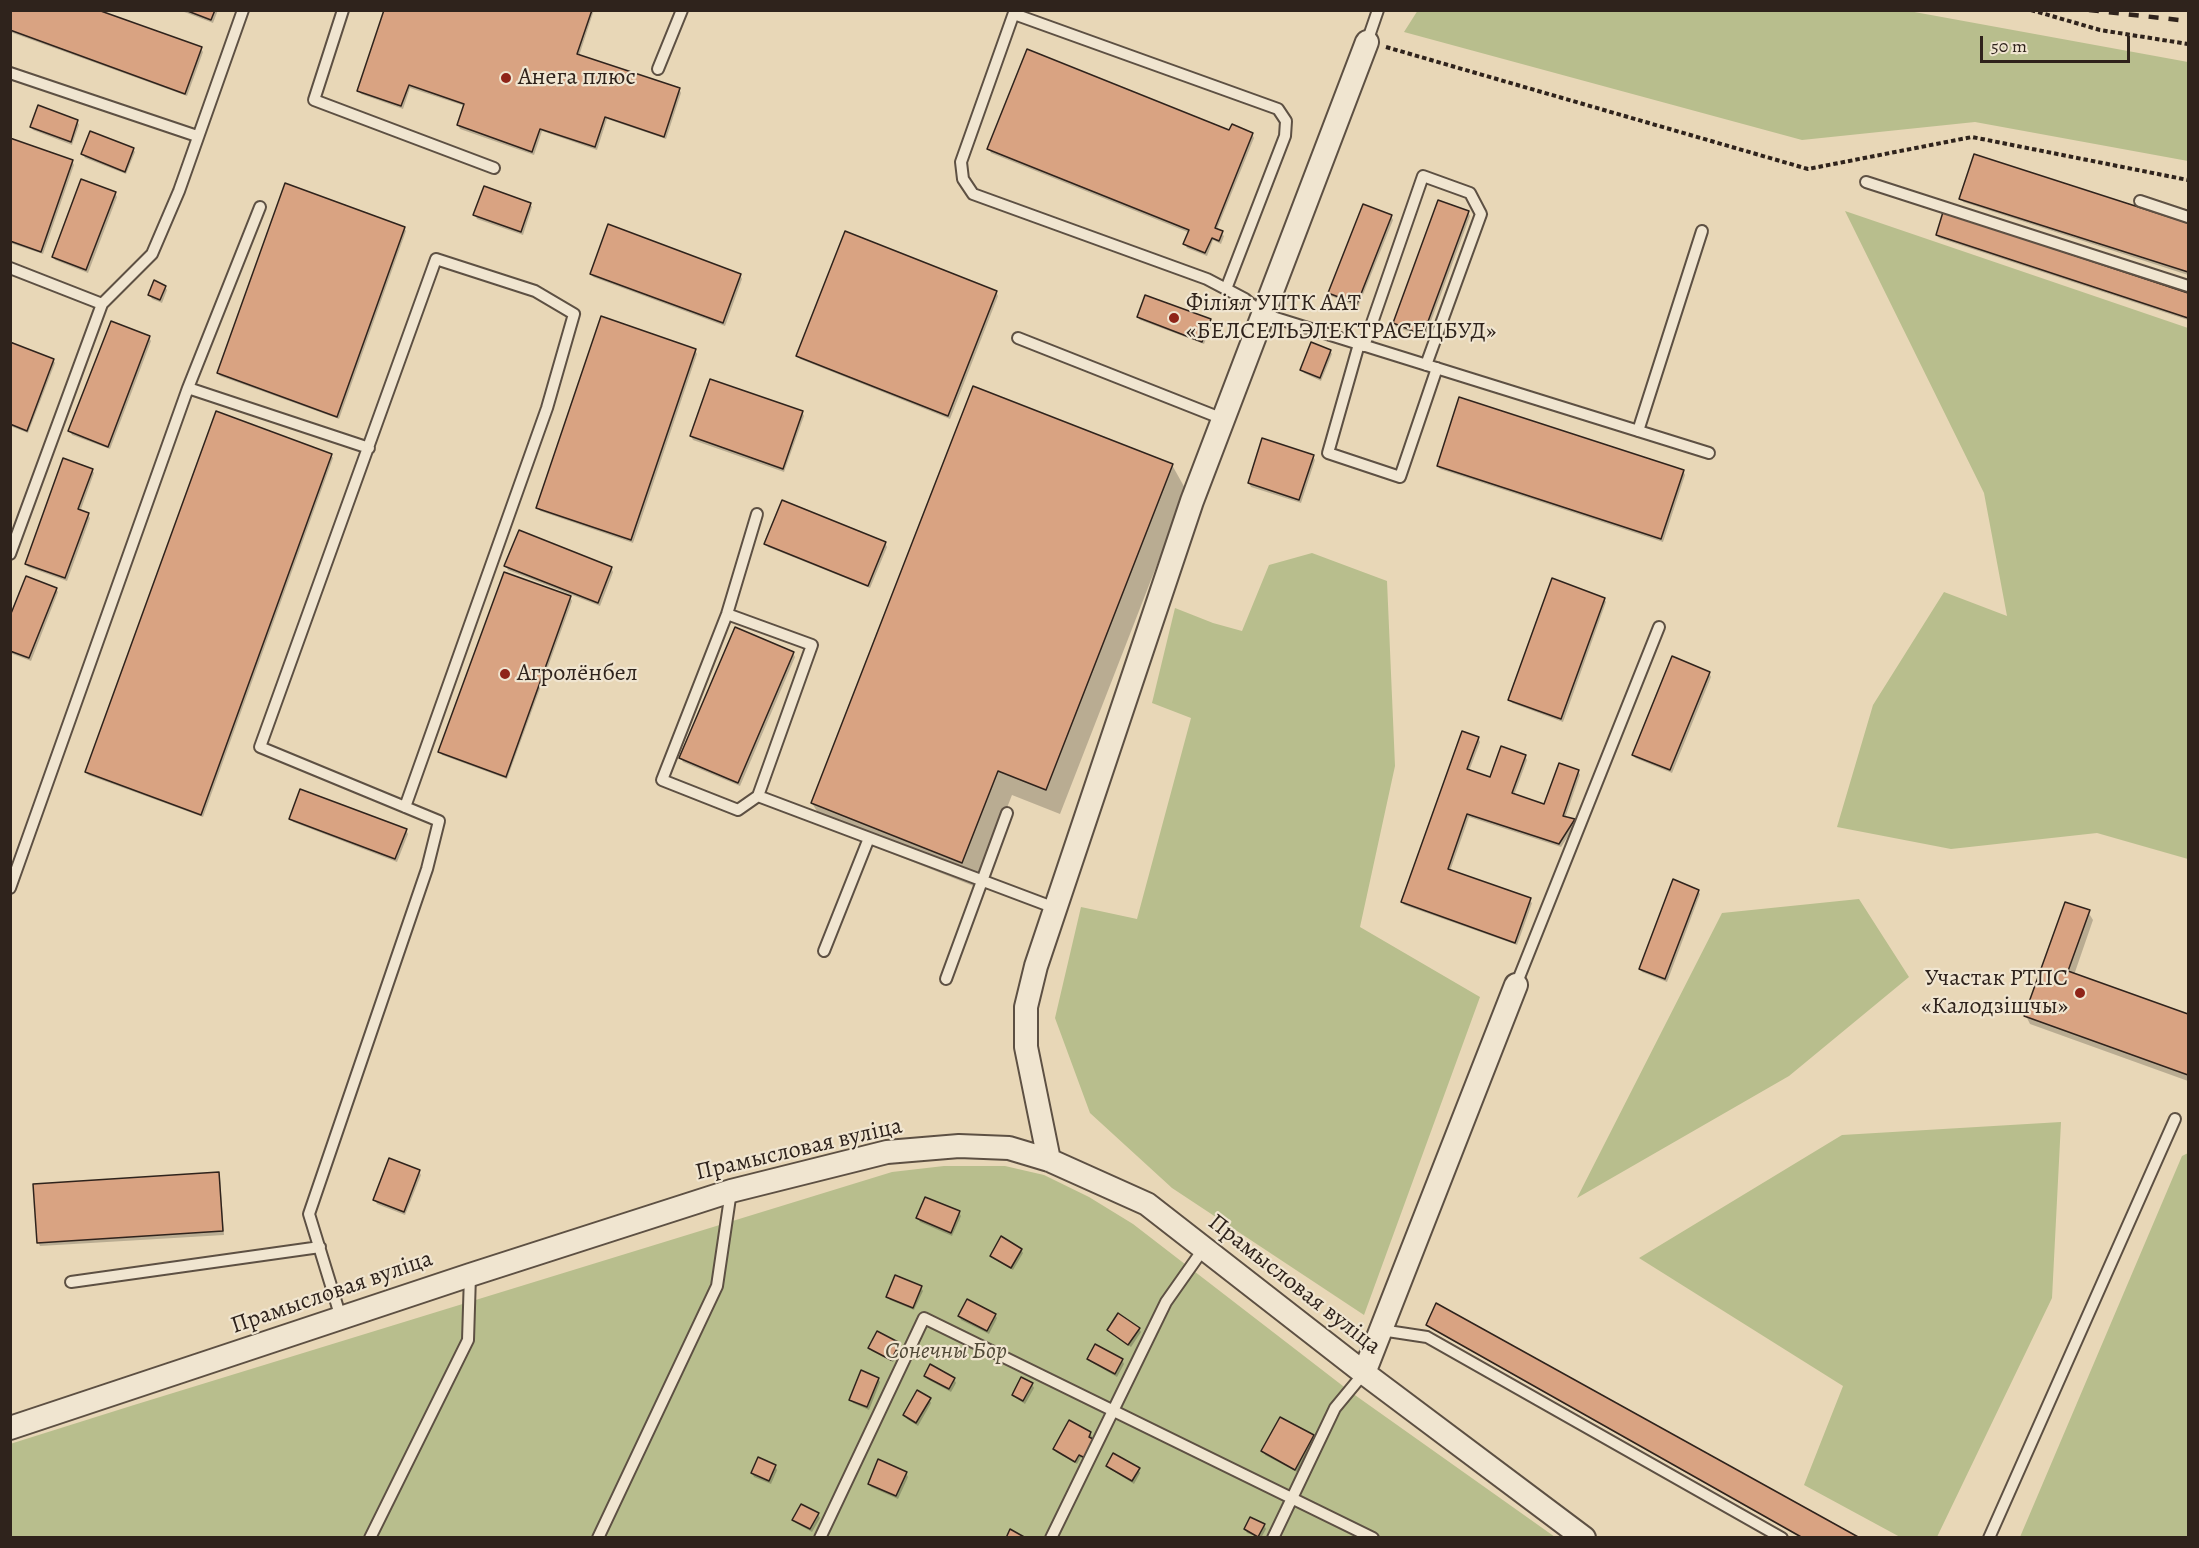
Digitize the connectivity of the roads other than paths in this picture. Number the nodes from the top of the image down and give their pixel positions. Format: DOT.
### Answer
graph roads {
  1 [pos="243,10"];
  2 [pos="343,10"];
  3 [pos="682,10"];
  4 [pos="1378,10"];
  5 [pos="1015,12"];
  6 [pos="1367,42"];
  7 [pos="658,69"];
  8 [pos="10,73"];
  9 [pos="197,136"];
  10 [pos="494,168"];
  11 [pos="1866,183"];
  12 [pos="2140,201"];
  13 [pos="260,207"];
  14 [pos="2188,217"];
  15 [pos="1701,231"];
  16 [pos="10,268"];
  17 [pos="2188,286"];
  18 [pos="1226,289"];
  19 [pos="102,304"];
  20 [pos="1263,314"];
  21 [pos="1018,338"];
  22 [pos="1362,345"];
  23 [pos="1431,367"];
  24 [pos="188,388"];
  25 [pos="1223,419"];
  26 [pos="1638,431"];
  27 [pos="369,448"];
  28 [pos="1709,453"];
  29 [pos="757,514"];
  30 [pos="10,554"];
  31 [pos="727,614"];
  32 [pos="1659,627"];
  33 [pos="758,796"];
  34 [pos="405,807"];
  35 [pos="1007,813"];
  36 [pos="869,838"];
  37 [pos="982,880"];
  38 [pos="10,888"];
  39 [pos="1055,908"];
  40 [pos="824,951"];
  41 [pos="946,979"];
  42 [pos="1516,985"];
  43 [pos="2175,1119"];
  44 [pos="1049,1160"];
  45 [pos="730,1191"];
  46 [pos="320,1247"];
  47 [pos="1204,1248"];
  48 [pos="470,1275"];
  49 [pos="71,1282"];
  50 [pos="341,1319"];
  51 [pos="1381,1330"];
  52 [pos="1364,1373"];
  53 [pos="1113,1410"];
  54 [pos="10,1428"];
  55 [pos="1293,1497"];
  56 [pos="370,1538"];
  57 [pos="598,1538"];
  58 [pos="820,1538"];
  59 [pos="1051,1538"];
  60 [pos="1273,1538"];
  61 [pos="1373,1538"];
  62 [pos="1584,1538"];
  63 [pos="1782,1538"];
  64 [pos="1989,1538"];
  1 -- 9 [label="lane"];
  2 -- 10 [label="lane"];
  3 -- 7 [label="lane"];
  4 -- 6 [label="lane"];
  5 -- 18 [label="lane"];
  5 -- 18 [label="lane"];
  6 -- 20 [label="street"];
  8 -- 9 [label="lane"];
  9 -- 19 [label="lane"];
  11 -- 17 [label="lane"];
  12 -- 14 [label="lane"];
  13 -- 24 [label="lane"];
  15 -- 26 [label="lane"];
  16 -- 19 [label="lane"];
  18 -- 20 [label="lane"];
  19 -- 30 [label="lane"];
  20 -- 22 [label="lane"];
  20 -- 25 [label="street"];
  21 -- 25 [label="lane"];
  22 -- 23 [label="lane"];
  22 -- 23 [label="lane"];
  22 -- 23 [label="lane"];
  23 -- 26 [label="lane"];
  24 -- 27 [label="lane"];
  24 -- 38 [label="lane"];
  25 -- 39 [label="street"];
  26 -- 28 [label="lane"];
  27 -- 34 [label="lane"];
  27 -- 34 [label="lane"];
  29 -- 31 [label="lane"];
  31 -- 33 [label="lane"];
  31 -- 33 [label="lane"];
  32 -- 42 [label="lane"];
  33 -- 36 [label="lane"];
  34 -- 46 [label="lane"];
  35 -- 37 [label="lane"];
  36 -- 37 [label="lane"];
  36 -- 40 [label="lane"];
  37 -- 39 [label="lane"];
  37 -- 41 [label="lane"];
  39 -- 44 [label="street"];
  42 -- 51 [label="street"];
  43 -- 64 [label="lane"];
  44 -- 45 [label="street, Прамысловая вуліца"];
  44 -- 47 [label="street, Прамысловая вуліца"];
  45 -- 48 [label="street, Прамысловая вуліца"];
  45 -- 57 [label="lane"];
  46 -- 49 [label="lane"];
  46 -- 50 [label="lane"];
  47 -- 52 [label="street, Прамысловая вуліца"];
  47 -- 53 [label="lane"];
  48 -- 50 [label="street, Прамысловая вуліца"];
  48 -- 56 [label="lane"];
  50 -- 54 [label="street, Прамысловая вуліца"];
  51 -- 52 [label="street"];
  51 -- 63 [label="lane"];
  52 -- 55 [label="lane"];
  52 -- 62 [label="street, Прамысловая вуліца"];
  53 -- 55 [label="lane"];
  53 -- 58 [label="lane"];
  53 -- 59 [label="lane"];
  55 -- 60 [label="lane"];
  55 -- 61 [label="lane"];
}
